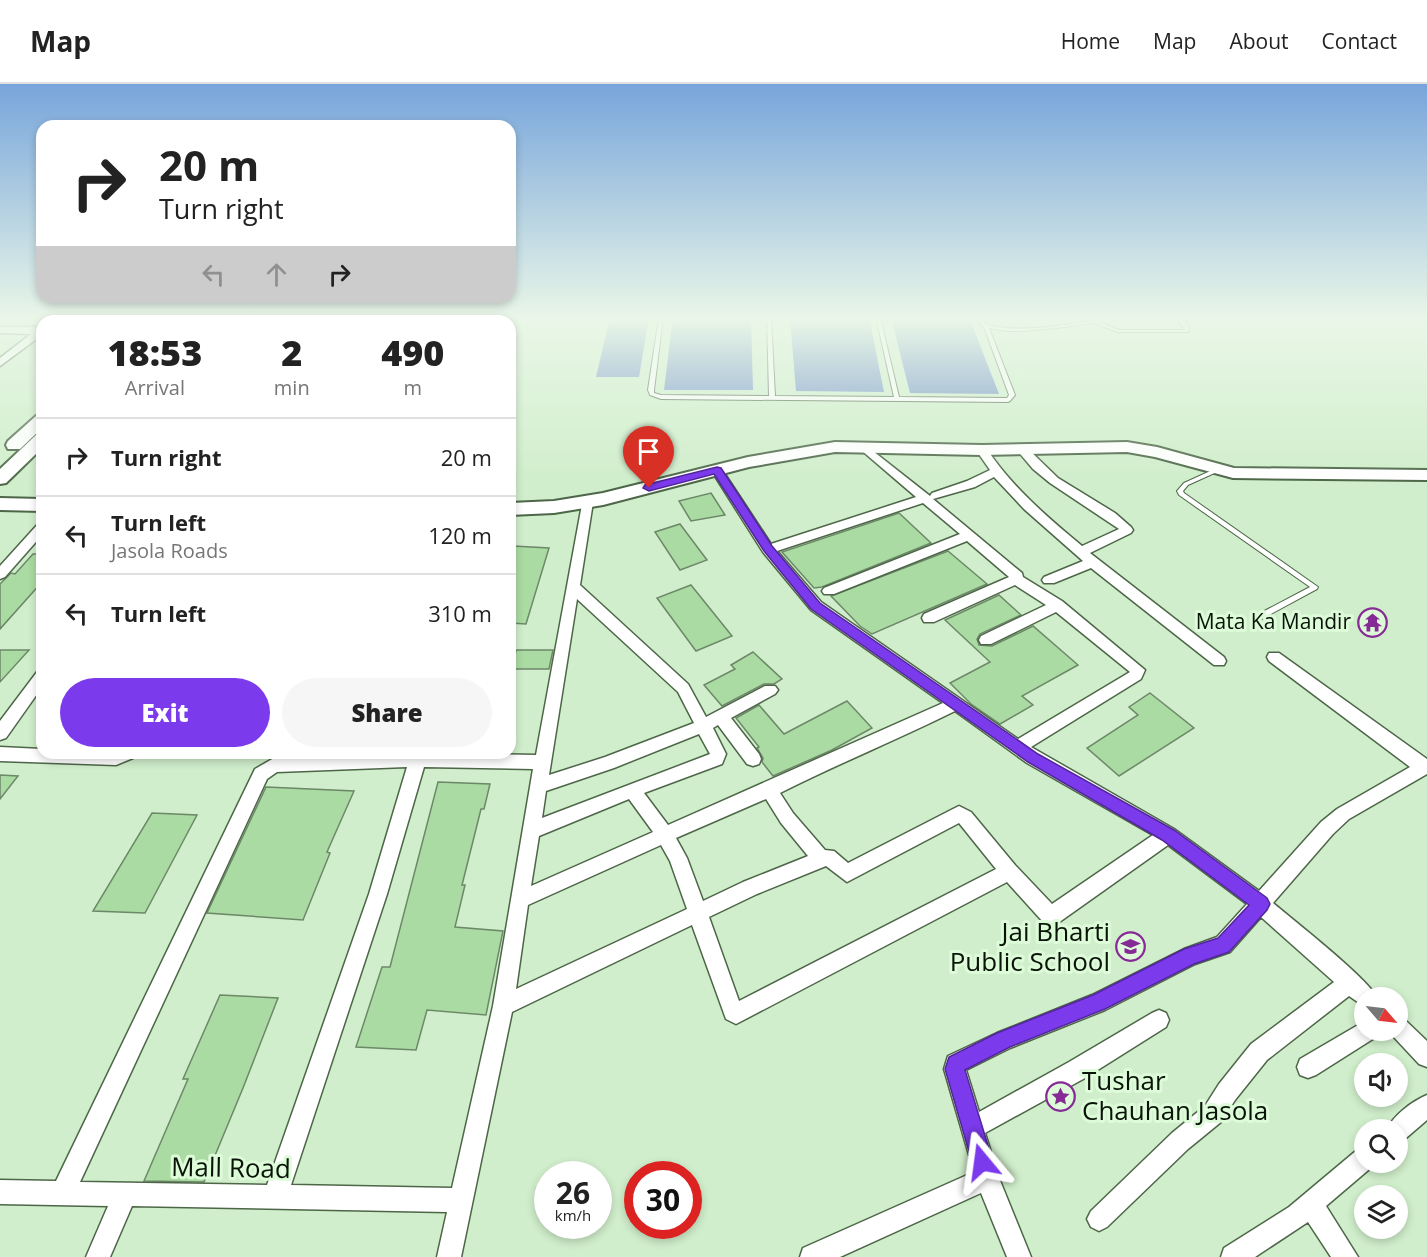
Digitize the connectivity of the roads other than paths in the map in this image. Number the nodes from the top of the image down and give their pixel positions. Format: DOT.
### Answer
graph roads {
  1 [pos="655,372"];
  2 [pos="771,372"];
  3 [pos="891,372"];
  4 [pos="1002,372"];
  5 [pos="772,398"];
  6 [pos="897,399"];
  7 [pos="36,425"];
  8 [pos="36,445"];
  9 [pos="864,447"];
  10 [pos="1022,449"];
  11 [pos="982,450"];
  12 [pos="0,459"];
  13 [pos="717,470"];
  14 [pos="1217,470"];
  15 [pos="995,472"];
  16 [pos="1427,475"];
  17 [pos="0,479"];
  18 [pos="930,498"];
  19 [pos="587,502"];
  20 [pos="0,504"];
  21 [pos="36,505"];
  22 [pos="516,509"];
  23 [pos="36,534"];
  24 [pos="968,536"];
  25 [pos="768,549"];
  26 [pos="1081,552"];
  27 [pos="1093,562"];
  28 [pos="0,574"];
  29 [pos="1016,579"];
  30 [pos="1049,580"];
  31 [pos="573,587"];
  32 [pos="828,591"];
  33 [pos="1057,605"];
  34 [pos="929,618"];
  35 [pos="1256,619"];
  36 [pos="986,640"];
  37 [pos="1274,657"];
  38 [pos="1219,662"];
  39 [pos="36,684"];
  40 [pos="770,690"];
  41 [pos="955,704"];
  42 [pos="722,717"];
  43 [pos="702,726"];
  44 [pos="0,733"];
  45 [pos="1018,747"];
  46 [pos="0,754"];
  47 [pos="36,755"];
  48 [pos="383,759"];
  49 [pos="418,759"];
  50 [pos="468,759"];
  51 [pos="753,759"];
  52 [pos="542,762"];
  53 [pos="1425,767"];
  54 [pos="538,786"];
  55 [pos="632,790"];
  56 [pos="769,790"];
  57 [pos="531,831"];
  58 [pos="664,835"];
  59 [pos="1168,835"];
  60 [pos="821,858"];
  61 [pos="1009,871"];
  62 [pos="519,900"];
  63 [pos="1261,904"];
  64 [pos="698,914"];
  65 [pos="1351,982"];
  66 [pos="1356,987"];
  67 [pos="503,1006"];
  68 [pos="1159,1020"];
  69 [pos="1408,1037"];
  70 [pos="1354,1039"];
  71 [pos="1427,1056"];
  72 [pos="1308,1067"];
  73 [pos="1427,1106"];
  74 [pos="1408,1122"];
  75 [pos="972,1128"];
  76 [pos="1354,1167"];
  77 [pos="987,1178"];
  78 [pos="0,1192"];
  79 [pos="62,1194"];
  80 [pos="125,1195"];
  81 [pos="275,1197"];
  82 [pos="460,1200"];
  83 [pos="1310,1204"];
  84 [pos="1099,1219"];
  85 [pos="98,1257"];
  86 [pos="449,1257"];
  87 [pos="812,1257"];
  88 [pos="1019,1257"];
  89 [pos="1233,1257"];
  90 [pos="1346,1257"];
  1 -- 5 [label="lane"];
  2 -- 5 [label="lane"];
  3 -- 6 [label="lane"];
  4 -- 6 [label="lane"];
  5 -- 6 [label="lane"];
  7 -- 12 [label="street"];
  8 -- 17 [label="street"];
  9 -- 11 [label="street"];
  9 -- 13 [label="street"];
  9 -- 18 [label="street"];
  10 -- 11 [label="street"];
  10 -- 14 [label="street"];
  10 -- 26 [label="street"];
  11 -- 15 [label="street"];
  13 -- 19 [label="street"];
  13 -- 25 [label="street"];
  14 -- 16 [label="street"];
  14 -- 35 [label="lane"];
  15 -- 18 [label="street"];
  15 -- 26 [label="street"];
  18 -- 24 [label="street"];
  18 -- 25 [label="street"];
  19 -- 22 [label="street"];
  19 -- 31 [label="street"];
  20 -- 21 [label="street"];
  23 -- 28 [label="street"];
  24 -- 29 [label="street"];
  24 -- 32 [label="street"];
  25 -- 41 [label="street"];
  26 -- 27 [label="street"];
  27 -- 30 [label="street"];
  27 -- 38 [label="street"];
  29 -- 33 [label="street"];
  29 -- 34 [label="street"];
  31 -- 43 [label="street"];
  31 -- 52 [label="street"];
  33 -- 36 [label="street"];
  33 -- 45 [label="street"];
  37 -- 53 [label="street"];
  39 -- 44 [label="street"];
  40 -- 42 [label="street"];
  41 -- 45 [label="street"];
  41 -- 56 [label="street"];
  42 -- 43 [label="street"];
  42 -- 51 [label="street"];
  43 -- 54 [label="street"];
  43 -- 55 [label="street"];
  45 -- 59 [label="street"];
  46 -- 47 [label="street"];
  48 -- 79 [label="street"];
  49 -- 81 [label="street"];
  50 -- 52 [label="street"];
  52 -- 54 [label="street"];
  53 -- 63 [label="street"];
  54 -- 57 [label="street"];
  55 -- 57 [label="street"];
  55 -- 58 [label="street"];
  56 -- 58 [label="street"];
  56 -- 60 [label="street"];
  57 -- 62 [label="street"];
  58 -- 62 [label="street"];
  58 -- 64 [label="street"];
  59 -- 61 [label="street"];
  59 -- 63 [label="street"];
  60 -- 61 [label="street"];
  60 -- 64 [label="street"];
  61 -- 64 [label="street"];
  62 -- 67 [label="street"];
  63 -- 65 [label="street"];
  63 -- 75 [label="street"];
  64 -- 67 [label="street"];
  65 -- 66 [label="street"];
  65 -- 84 [label="street"];
  67 -- 82 [label="street"];
  68 -- 75 [label="street"];
  69 -- 71 [label="street"];
  70 -- 72 [label="street"];
  73 -- 74 [label="street"];
  75 -- 77 [label="street"];
  76 -- 83 [label="street"];
  77 -- 87 [label="street"];
  77 -- 88 [label="street"];
  78 -- 79 [label="street, Mall Road"];
  79 -- 80 [label="street, Mall Road"];
  80 -- 81 [label="street, Mall Road"];
  80 -- 85 [label="street"];
  81 -- 82 [label="street, Mall Road"];
  82 -- 86 [label="street"];
  83 -- 89 [label="street"];
  83 -- 90 [label="street"];
}
